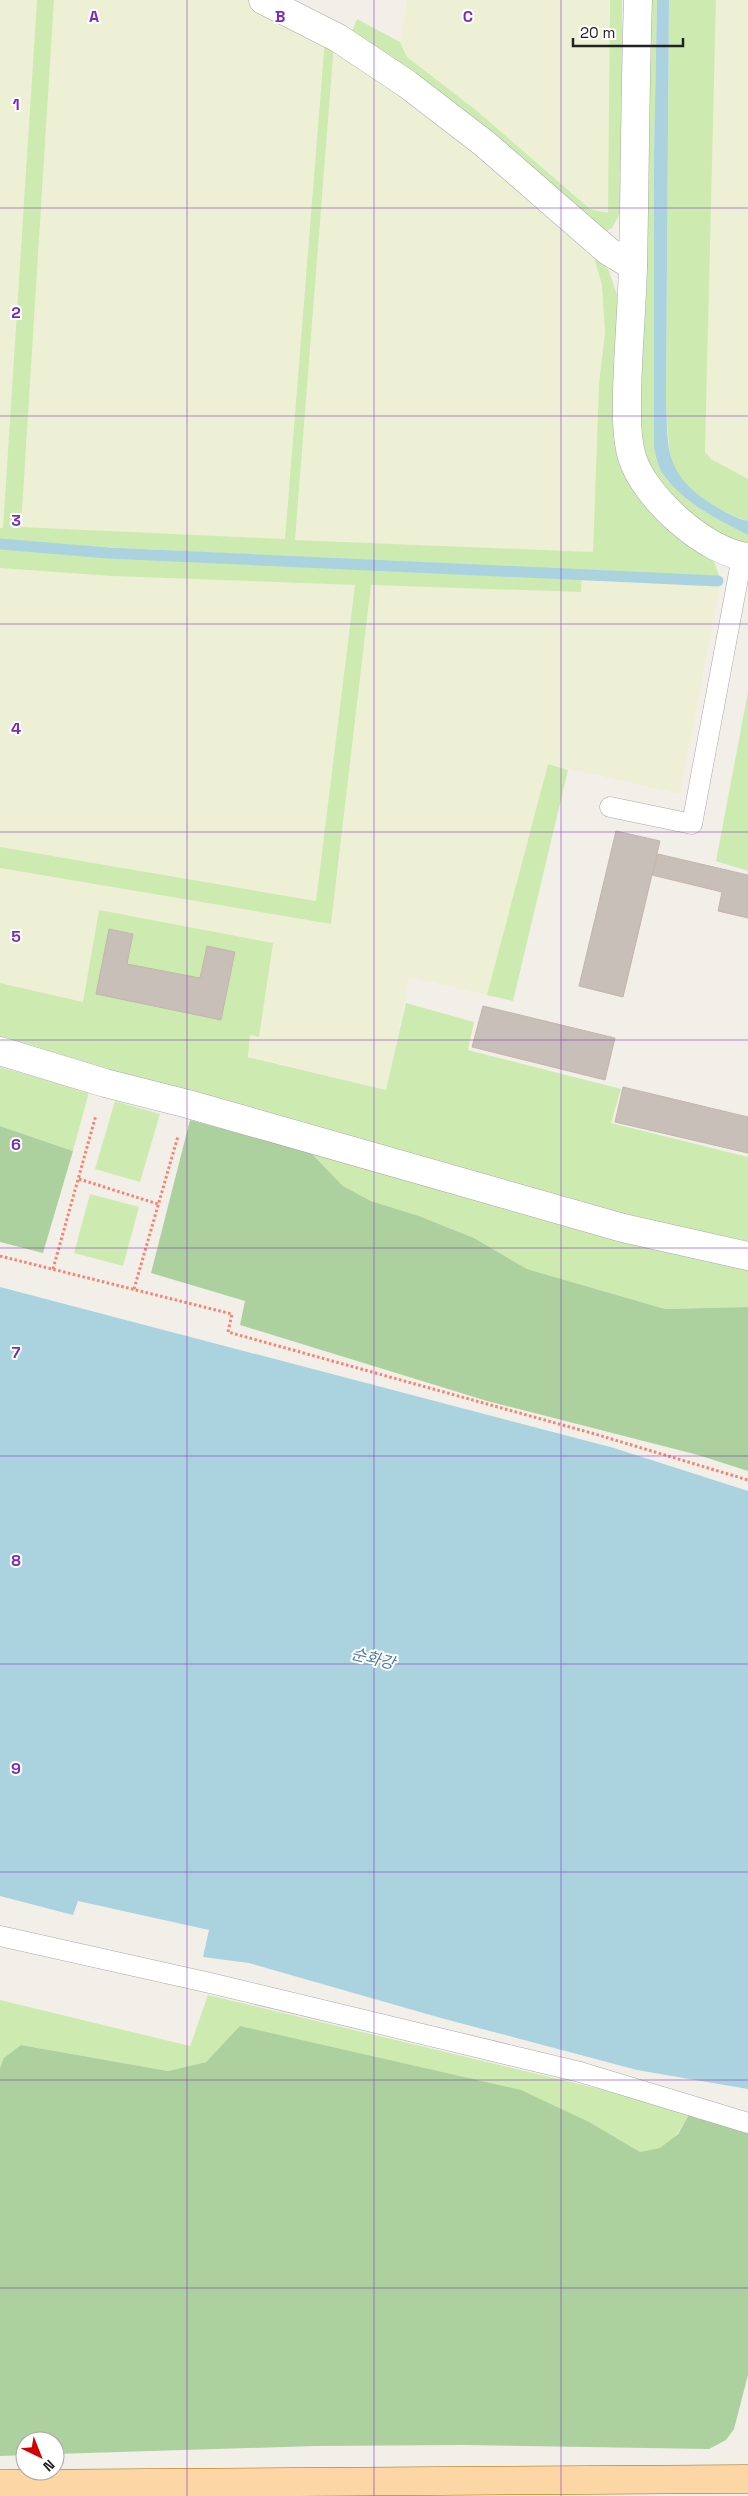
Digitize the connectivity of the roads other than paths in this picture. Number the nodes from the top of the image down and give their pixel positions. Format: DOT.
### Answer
graph roads {
  1 [pos="263,0"];
  2 [pos="638,0"];
  3 [pos="633,266"];
  4 [pos="745,557"];
  5 [pos="610,806"];
  6 [pos="0,1051"];
  7 [pos="748,1256"];
  8 [pos="0,1936"];
  9 [pos="748,2124"];
  10 [pos="748,2479"];
  11 [pos="0,2484"];
  1 -- 3 [label="street"];
  2 -- 3 [label="street"];
  3 -- 4 [label="street"];
  4 -- 5 [label="lane"];
  6 -- 7 [label="street"];
  8 -- 9 [label="lane"];
  10 -- 11 [label="main road"];
}
